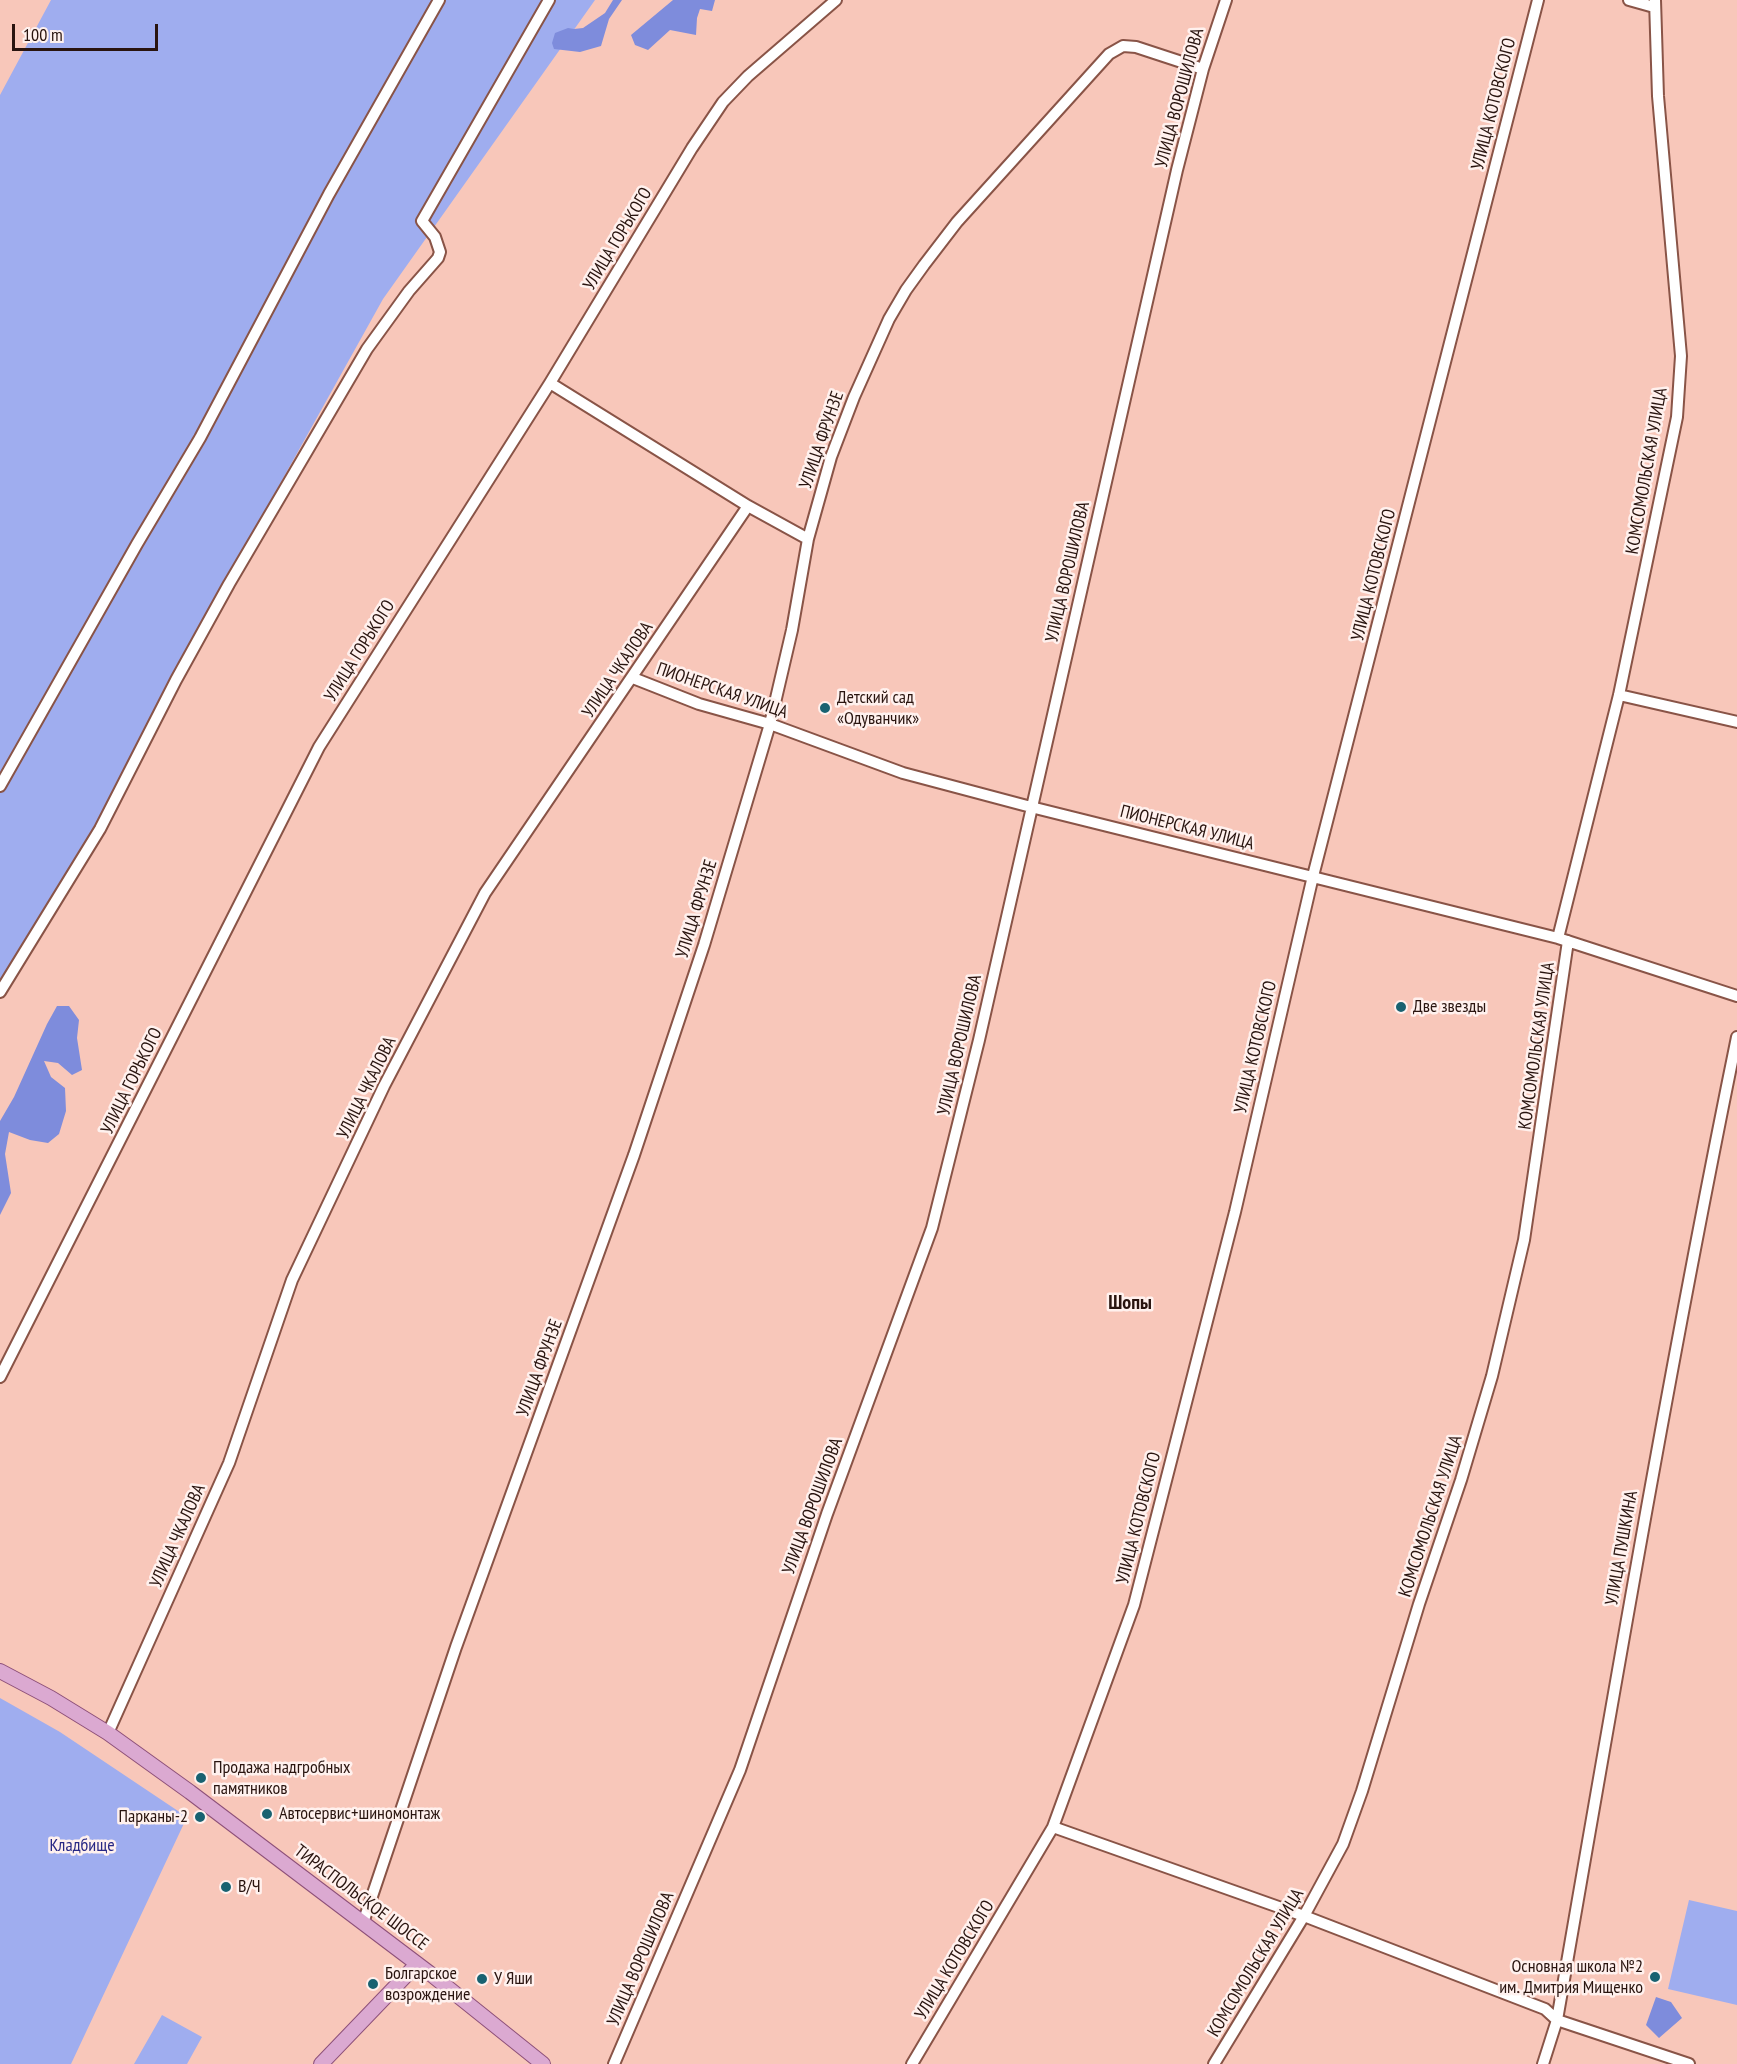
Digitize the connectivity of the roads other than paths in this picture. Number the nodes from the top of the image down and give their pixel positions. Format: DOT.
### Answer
graph roads {
  1 [pos="439,0"];
  2 [pos="549,0"];
  3 [pos="836,0"];
  4 [pos="1226,0"];
  5 [pos="1538,0"];
  6 [pos="1629,0"];
  7 [pos="1655,3"];
  8 [pos="1203,69"];
  9 [pos="549,383"];
  10 [pos="748,506"];
  11 [pos="808,539"];
  12 [pos="633,678"];
  13 [pos="1619,695"];
  14 [pos="1737,722"];
  15 [pos="770,724"];
  16 [pos="0,786"];
  17 [pos="1030,807"];
  18 [pos="1313,876"];
  19 [pos="1563,940"];
  20 [pos="0,992"];
  21 [pos="1737,996"];
  22 [pos="1737,1037"];
  23 [pos="0,1377"];
  24 [pos="0,1671"];
  25 [pos="108,1733"];
  26 [pos="1053,1827"];
  27 [pos="1304,1916"];
  28 [pos="363,1923"];
  29 [pos="417,1964"];
  30 [pos="1557,2020"];
  31 [pos="321,2064"];
  32 [pos="543,2064"];
  33 [pos="614,2064"];
  34 [pos="912,2064"];
  35 [pos="1214,2064"];
  36 [pos="1544,2064"];
  37 [pos="1689,2064"];
  1 -- 16 [label="street"];
  2 -- 20 [label="street"];
  3 -- 9 [label="street, УЛИЦА ГОРЬКОГО"];
  4 -- 8 [label="street, УЛИЦА ВОРОШИЛОВА"];
  5 -- 18 [label="street, УЛИЦА КОТОВСКОГО"];
  6 -- 7 [label="street"];
  7 -- 13 [label="street, КОМСОМОЛЬСКАЯ УЛИЦА"];
  8 -- 11 [label="street, УЛИЦА ФРУНЗЕ"];
  8 -- 17 [label="street, УЛИЦА ВОРОШИЛОВА"];
  9 -- 10 [label="street"];
  9 -- 23 [label="street, УЛИЦА ГОРЬКОГО"];
  10 -- 11 [label="street"];
  10 -- 12 [label="street, УЛИЦА ЧКАЛОВА"];
  11 -- 15 [label="street, УЛИЦА ФРУНЗЕ"];
  12 -- 15 [label="street, ПИОНЕРСКАЯ УЛИЦА"];
  12 -- 25 [label="street, УЛИЦА ЧКАЛОВА"];
  13 -- 14 [label="street"];
  13 -- 19 [label="street, КОМСОМОЛЬСКАЯ УЛИЦА"];
  15 -- 17 [label="street, ПИОНЕРСКАЯ УЛИЦА"];
  15 -- 28 [label="street, УЛИЦА ФРУНЗЕ"];
  17 -- 18 [label="street, ПИОНЕРСКАЯ УЛИЦА"];
  17 -- 33 [label="street, УЛИЦА ВОРОШИЛОВА"];
  18 -- 19 [label="street, ПИОНЕРСКАЯ УЛИЦА"];
  18 -- 26 [label="street, УЛИЦА КОТОВСКОГО"];
  19 -- 21 [label="street, ПИОНЕРСКАЯ УЛИЦА"];
  19 -- 27 [label="street, КОМСОМОЛЬСКАЯ УЛИЦА"];
  22 -- 30 [label="street, УЛИЦА ПУШКИНА"];
  24 -- 25 [label="main road, ТИРАСПОЛЬСКОЕ ШОССЕ"];
  25 -- 28 [label="main road, ТИРАСПОЛЬСКОЕ ШОССЕ"];
  26 -- 27 [label="street"];
  26 -- 34 [label="street, УЛИЦА КОТОВСКОГО"];
  27 -- 30 [label="street"];
  27 -- 35 [label="street, КОМСОМОЛЬСКАЯ УЛИЦА"];
  28 -- 29 [label="main road, ТИРАСПОЛЬСКОЕ ШОССЕ"];
  29 -- 31 [label="main road"];
  29 -- 32 [label="main road, ТИРАСПОЛЬСКОЕ ШОССЕ"];
  30 -- 36 [label="street, УЛИЦА ПУШКИНА"];
  30 -- 37 [label="street"];
}
